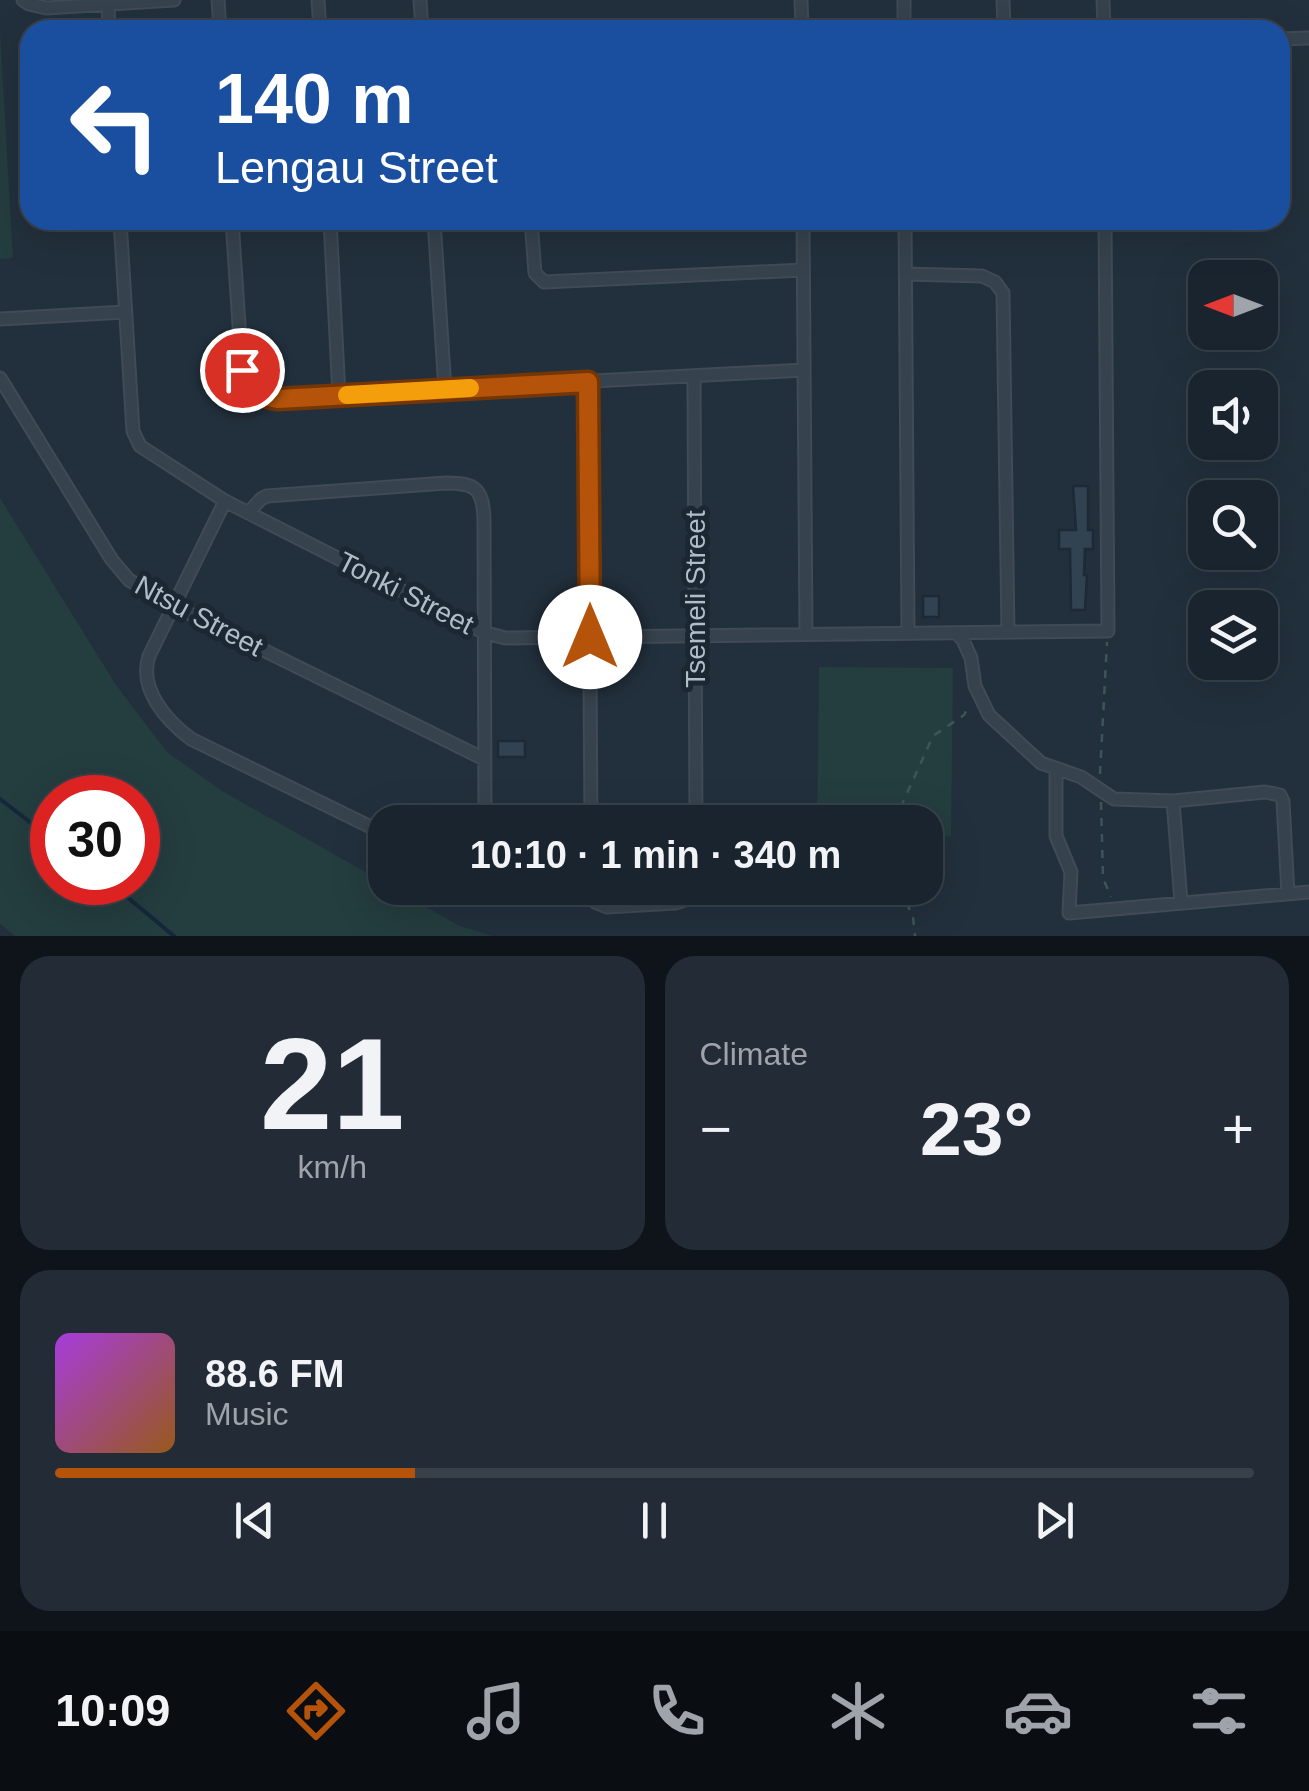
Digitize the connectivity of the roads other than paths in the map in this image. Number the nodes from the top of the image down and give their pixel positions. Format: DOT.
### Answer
graph roads {
  1 [pos="22,0"];
  2 [pos="174,0"];
  3 [pos="108,4"];
  4 [pos="109,20"];
  5 [pos="121,230"];
  6 [pos="233,230"];
  7 [pos="331,230"];
  8 [pos="435,230"];
  9 [pos="532,230"];
  10 [pos="803,230"];
  11 [pos="905,230"];
  12 [pos="1105,230"];
  13 [pos="803,270"];
  14 [pos="906,274"];
  15 [pos="125,312"];
  16 [pos="0,320"];
  17 [pos="804,370"];
  18 [pos="694,376"];
  19 [pos="0,378"];
  20 [pos="588,382"];
  21 [pos="445,390"];
  22 [pos="339,395"];
  23 [pos="225,501"];
  24 [pos="248,513"];
  25 [pos="174,606"];
  26 [pos="484,632"];
  27 [pos="1008,632"];
  28 [pos="908,633"];
  29 [pos="956,633"];
  30 [pos="806,634"];
  31 [pos="695,636"];
  32 [pos="590,637"];
  33 [pos="484,759"];
  34 [pos="1056,769"];
  35 [pos="1173,801"];
  36 [pos="485,805"];
  37 [pos="591,805"];
  38 [pos="696,805"];
  39 [pos="368,826"];
  40 [pos="1309,892"];
  41 [pos="1288,894"];
  42 [pos="1181,902"];
  1 -- 3 [label="street"];
  2 -- 3 [label="street"];
  3 -- 4 [label="street"];
  5 -- 15 [label="street, Tonki Street"];
  6 -- 22 [label="street"];
  7 -- 22 [label="street"];
  8 -- 21 [label="street"];
  9 -- 13 [label="street"];
  10 -- 13 [label="street"];
  11 -- 14 [label="street"];
  12 -- 27 [label="street, Tonki Street"];
  13 -- 17 [label="street"];
  14 -- 27 [label="street"];
  14 -- 28 [label="street"];
  15 -- 16 [label="street"];
  15 -- 23 [label="street, Tonki Street"];
  17 -- 18 [label="street"];
  17 -- 30 [label="street"];
  18 -- 20 [label="street"];
  18 -- 31 [label="street, Tsemeli Street"];
  19 -- 25 [label="street, Ntsu Street"];
  20 -- 21 [label="street"];
  20 -- 32 [label="street"];
  21 -- 22 [label="street"];
  23 -- 24 [label="street, Tonki Street"];
  23 -- 25 [label="street"];
  24 -- 26 [label="street, Tonki Street"];
  24 -- 26 [label="street"];
  25 -- 33 [label="street, Ntsu Street"];
  25 -- 39 [label="street"];
  26 -- 32 [label="street, Tonki Street"];
  26 -- 33 [label="street"];
  27 -- 29 [label="street, Tonki Street"];
  28 -- 29 [label="street, Tonki Street"];
  28 -- 30 [label="street, Tonki Street"];
  29 -- 34 [label="street"];
  30 -- 31 [label="street, Tonki Street"];
  31 -- 32 [label="street, Tonki Street"];
  31 -- 38 [label="street, Tsemeli Street"];
  32 -- 37 [label="street"];
  33 -- 36 [label="street"];
  34 -- 35 [label="street"];
  34 -- 42 [label="street"];
  35 -- 41 [label="street"];
  35 -- 42 [label="street"];
  40 -- 41 [label="street"];
  41 -- 42 [label="street"];
}
